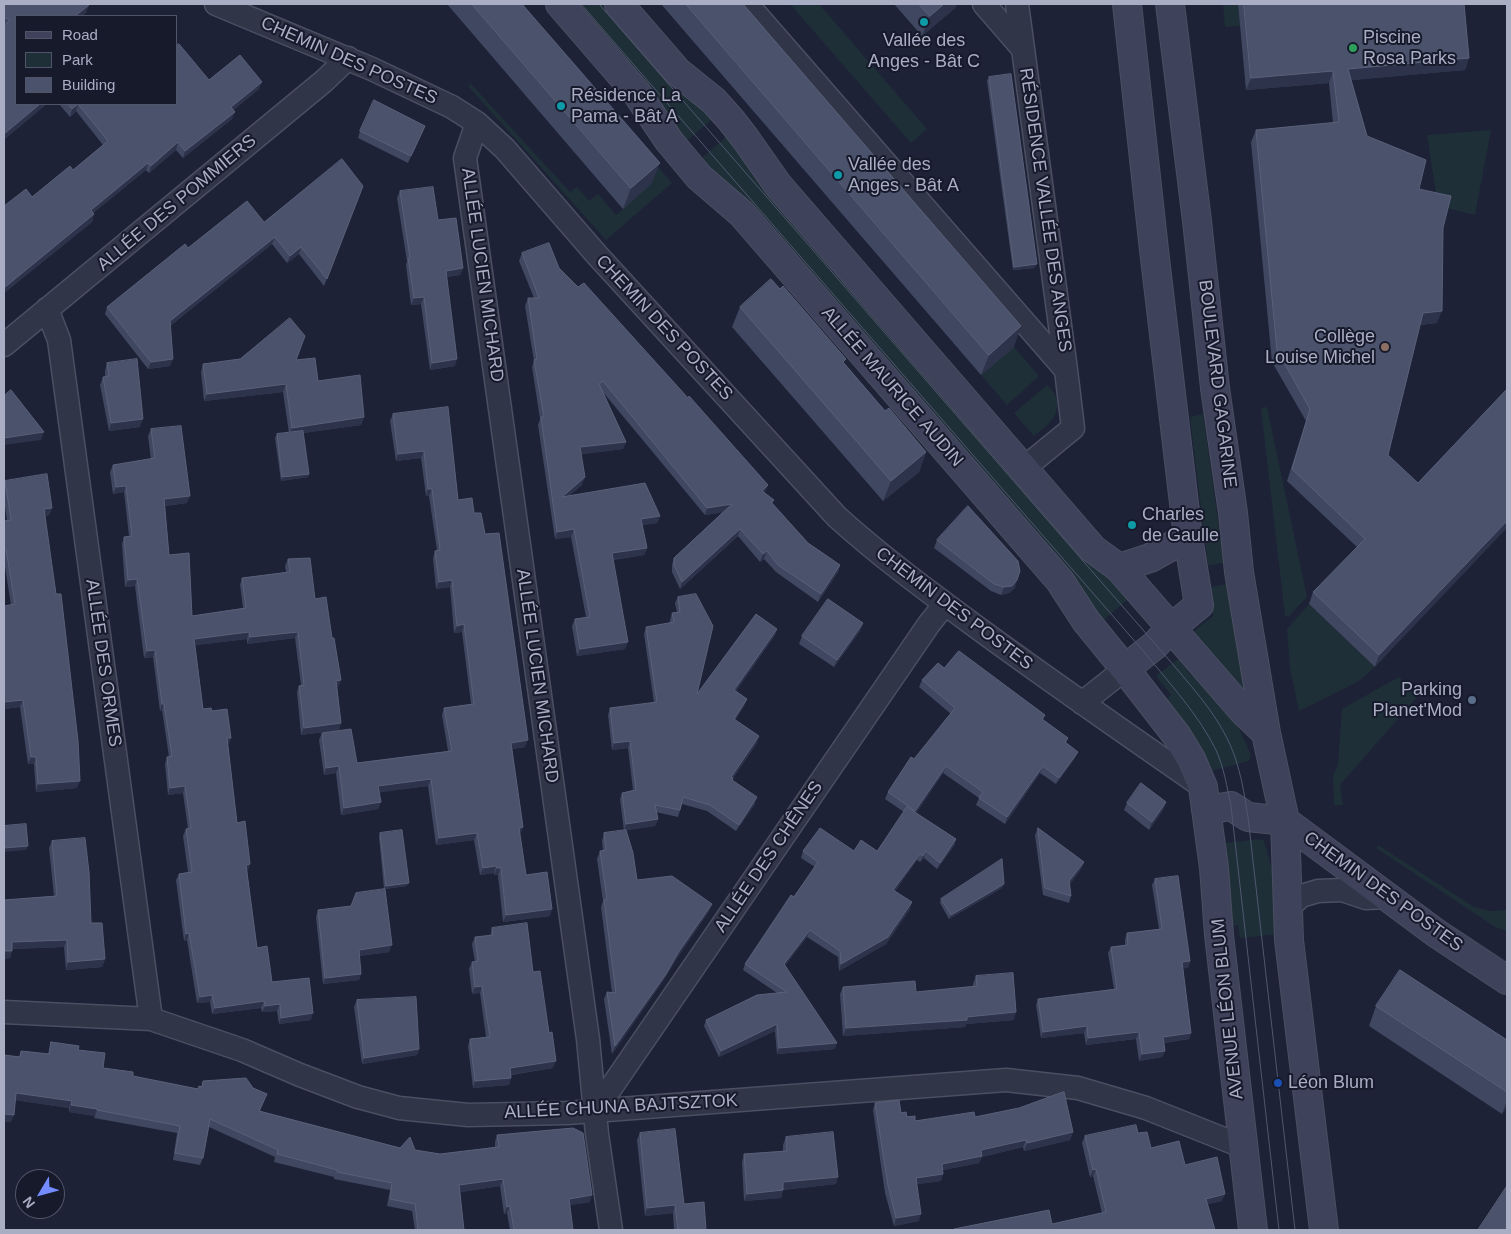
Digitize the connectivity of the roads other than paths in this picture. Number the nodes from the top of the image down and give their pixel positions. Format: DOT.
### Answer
graph roads {
  1 [pos="216,4"];
  2 [pos="560,4"];
  3 [pos="619,4"];
  4 [pos="748,4"];
  5 [pos="984,4"];
  6 [pos="1017,4"];
  7 [pos="1127,4"];
  8 [pos="1170,4"];
  9 [pos="1023,49"];
  10 [pos="348,58"];
  11 [pos="477,123"];
  12 [pos="48,309"];
  13 [pos="4,345"];
  14 [pos="1066,370"];
  15 [pos="1023,468"];
  16 [pos="1188,538"];
  17 [pos="1119,568"];
  18 [pos="945,604"];
  19 [pos="1171,628"];
  20 [pos="1125,669"];
  21 [pos="1082,703"];
  22 [pos="1266,733"];
  23 [pos="1204,798"];
  24 [pos="1284,821"];
  25 [pos="1389,898"];
  26 [pos="1288,908"];
  27 [pos="1495,961"];
  28 [pos="1507,980"];
  29 [pos="4,1012"];
  30 [pos="151,1019"];
  31 [pos="595,1111"];
  32 [pos="1244,1147"];
  33 [pos="611,1230"];
  34 [pos="1253,1230"];
  35 [pos="1324,1230"];
  1 -- 10 [label="street, CHEMIN DES POSTES"];
  2 -- 20 [label="main road, ALLÉE MAURICE AUDIN"];
  3 -- 15 [label="main road"];
  4 -- 14 [label="street, RÉSIDENCE VALLÉE DES ANGES"];
  5 -- 9 [label="street, RÉSIDENCE VALLÉE DES ANGES"];
  6 -- 9 [label="street, RÉSIDENCE VALLÉE DES ANGES"];
  7 -- 16 [label="main road"];
  8 -- 22 [label="main road, BOULEVARD GAGARINE"];
  9 -- 14 [label="street, RÉSIDENCE VALLÉE DES ANGES"];
  10 -- 11 [label="street, CHEMIN DES POSTES"];
  10 -- 12 [label="street, ALLÉE DES POMMIERS"];
  11 -- 18 [label="street, CHEMIN DES POSTES"];
  11 -- 31 [label="street, ALLÉE LUCIEN MICHARD"];
  12 -- 13 [label="street, ALLÉE DES POMMIERS"];
  12 -- 30 [label="street, ALLÉE DES ORMES"];
  14 -- 15 [label="street, RÉSIDENCE VALLÉE DES ANGES"];
  15 -- 17 [label="main road"];
  16 -- 17 [label="main road"];
  16 -- 19 [label="main road"];
  17 -- 19 [label="main road"];
  18 -- 21 [label="street, CHEMIN DES POSTES"];
  18 -- 31 [label="street, ALLÉE DES CHÊNES"];
  19 -- 20 [label="main road"];
  19 -- 22 [label="main road"];
  20 -- 21 [label="street"];
  20 -- 23 [label="main road, ALLÉE MAURICE AUDIN"];
  21 -- 23 [label="street, CHEMIN DES POSTES"];
  22 -- 24 [label="main road, BOULEVARD GAGARINE"];
  23 -- 24 [label="main road"];
  23 -- 32 [label="main road, AVENUE LÉON BLUM"];
  24 -- 25 [label="main road, CHEMIN DES POSTES"];
  24 -- 26 [label="main road"];
  25 -- 26 [label="street"];
  25 -- 27 [label="main road, CHEMIN DES POSTES"];
  26 -- 35 [label="main road"];
  27 -- 28 [label="main road, CHEMIN DES POSTES"];
  29 -- 30 [label="street, ALLÉE CHUNA BAJTSZTOK"];
  30 -- 31 [label="street, ALLÉE CHUNA BAJTSZTOK"];
  31 -- 32 [label="street, ALLÉE CHUNA BAJTSZTOK"];
  31 -- 33 [label="street, ALLÉE LUCIEN MICHARD"];
  32 -- 34 [label="main road, AVENUE LÉON BLUM"];
}
